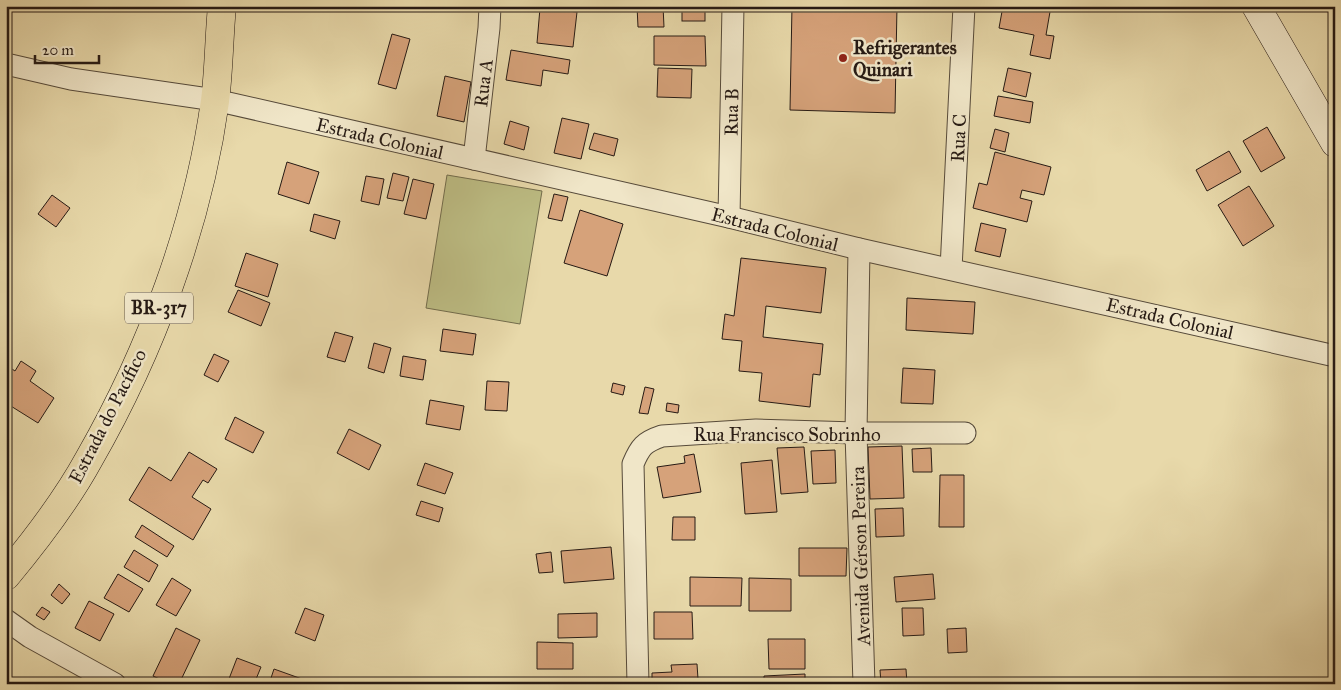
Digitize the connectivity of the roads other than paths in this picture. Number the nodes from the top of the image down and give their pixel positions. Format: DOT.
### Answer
graph roads {
  1 [pos="222,6"];
  2 [pos="490,6"];
  3 [pos="733,6"];
  4 [pos="964,6"];
  5 [pos="1256,6"];
  6 [pos="6,64"];
  7 [pos="215,100"];
  8 [pos="1335,143"];
  9 [pos="474,159"];
  10 [pos="729,217"];
  11 [pos="859,249"];
  12 [pos="951,269"];
  13 [pos="1335,356"];
  14 [pos="856,433"];
  15 [pos="965,433"];
  16 [pos="6,576"];
  17 [pos="6,620"];
  18 [pos="115,684"];
  19 [pos="638,684"];
  20 [pos="864,684"];
  1 -- 7 [label="highway, Estrada do Pacífico / BR-317"];
  2 -- 9 [label="street, Rua A"];
  3 -- 10 [label="street, Rua B"];
  4 -- 12 [label="street, Rua C"];
  5 -- 8 [label="street"];
  6 -- 7 [label="street, Estrada Colonial"];
  7 -- 9 [label="street, Estrada Colonial"];
  7 -- 16 [label="highway, Estrada do Pacífico / BR-317"];
  9 -- 10 [label="street, Estrada Colonial"];
  10 -- 11 [label="street, Estrada Colonial"];
  11 -- 12 [label="street, Estrada Colonial"];
  11 -- 14 [label="street, Avenida Gérson Pereira"];
  12 -- 13 [label="street, Estrada Colonial"];
  14 -- 15 [label="street, Rua Francisco Sobrinho"];
  14 -- 19 [label="street, Rua Francisco Sobrinho"];
  14 -- 20 [label="street, Avenida Gérson Pereira"];
  17 -- 18 [label="street"];
}
